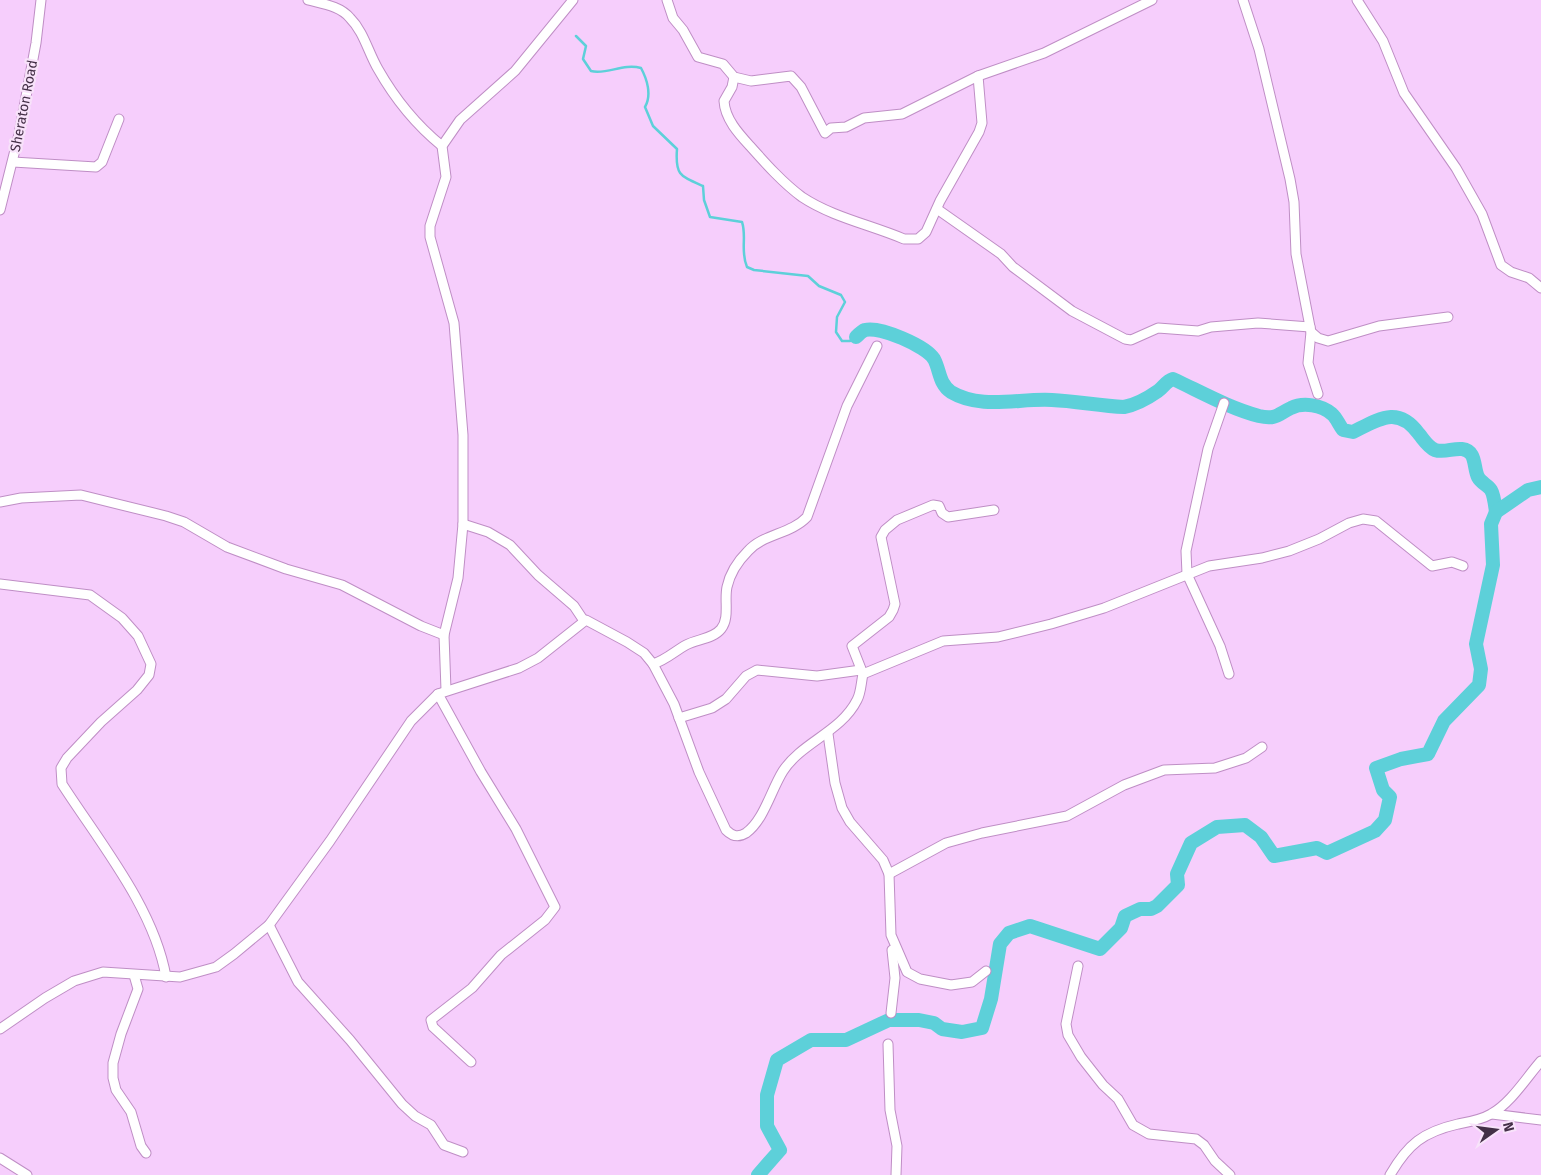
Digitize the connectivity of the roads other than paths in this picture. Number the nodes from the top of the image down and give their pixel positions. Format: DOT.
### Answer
graph roads {
  1 [pos="41,0"];
  2 [pos="308,0"];
  3 [pos="573,0"];
  4 [pos="667,0"];
  5 [pos="1152,0"];
  6 [pos="1243,0"];
  7 [pos="1357,0"];
  8 [pos="978,76"];
  9 [pos="734,78"];
  10 [pos="119,119"];
  11 [pos="442,146"];
  12 [pos="13,162"];
  13 [pos="936,209"];
  14 [pos="0,210"];
  15 [pos="1541,288"];
  16 [pos="1448,317"];
  17 [pos="1310,330"];
  18 [pos="876,346"];
  19 [pos="1318,394"];
  20 [pos="1224,403"];
  21 [pos="0,502"];
  22 [pos="994,510"];
  23 [pos="463,524"];
  24 [pos="1463,566"];
  25 [pos="1187,574"];
  26 [pos="0,584"];
  27 [pos="584,621"];
  28 [pos="444,635"];
  29 [pos="654,664"];
  30 [pos="862,672"];
  31 [pos="1229,674"];
  32 [pos="442,692"];
  33 [pos="678,718"];
  34 [pos="828,734"];
  35 [pos="1262,747"];
  36 [pos="889,874"];
  37 [pos="269,925"];
  38 [pos="891,935"];
  39 [pos="1078,966"];
  40 [pos="986,971"];
  41 [pos="134,975"];
  42 [pos="166,977"];
  43 [pos="891,1013"];
  44 [pos="0,1028"];
  45 [pos="888,1044"];
  46 [pos="1541,1061"];
  47 [pos="471,1062"];
  48 [pos="1492,1114"];
  49 [pos="1541,1120"];
  50 [pos="463,1152"];
  51 [pos="146,1153"];
  52 [pos="0,1158"];
  53 [pos="27,1175"];
  54 [pos="896,1175"];
  55 [pos="1230,1175"];
  56 [pos="1390,1175"];
  1 -- 12 [label="street, Sheraton Road"];
  2 -- 11 [label="street"];
  3 -- 11 [label="street"];
  4 -- 9 [label="street"];
  5 -- 8 [label="street"];
  6 -- 17 [label="street"];
  7 -- 15 [label="street"];
  8 -- 9 [label="street"];
  8 -- 13 [label="street"];
  9 -- 13 [label="street"];
  10 -- 12 [label="street"];
  11 -- 23 [label="street"];
  12 -- 14 [label="street, Sheraton Road"];
  13 -- 17 [label="street"];
  16 -- 17 [label="street"];
  17 -- 19 [label="street"];
  18 -- 29 [label="street"];
  20 -- 25 [label="street"];
  21 -- 28 [label="street"];
  22 -- 30 [label="street"];
  23 -- 27 [label="street"];
  23 -- 28 [label="street"];
  24 -- 25 [label="street"];
  25 -- 30 [label="street"];
  25 -- 31 [label="street"];
  26 -- 42 [label="street"];
  27 -- 29 [label="street"];
  27 -- 32 [label="street"];
  28 -- 32 [label="street"];
  29 -- 33 [label="street"];
  30 -- 33 [label="street"];
  30 -- 34 [label="street"];
  32 -- 37 [label="street"];
  32 -- 47 [label="street"];
  33 -- 34 [label="street"];
  34 -- 36 [label="street"];
  35 -- 36 [label="street"];
  36 -- 38 [label="street"];
  37 -- 42 [label="street"];
  37 -- 50 [label="street"];
  38 -- 40 [label="street"];
  38 -- 43 [label="street"];
  39 -- 55 [label="street"];
  41 -- 42 [label="street"];
  41 -- 44 [label="street"];
  41 -- 51 [label="street"];
  45 -- 54 [label="street"];
  46 -- 48 [label="street"];
  48 -- 49 [label="street"];
  48 -- 56 [label="street"];
  52 -- 53 [label="street"];
}
